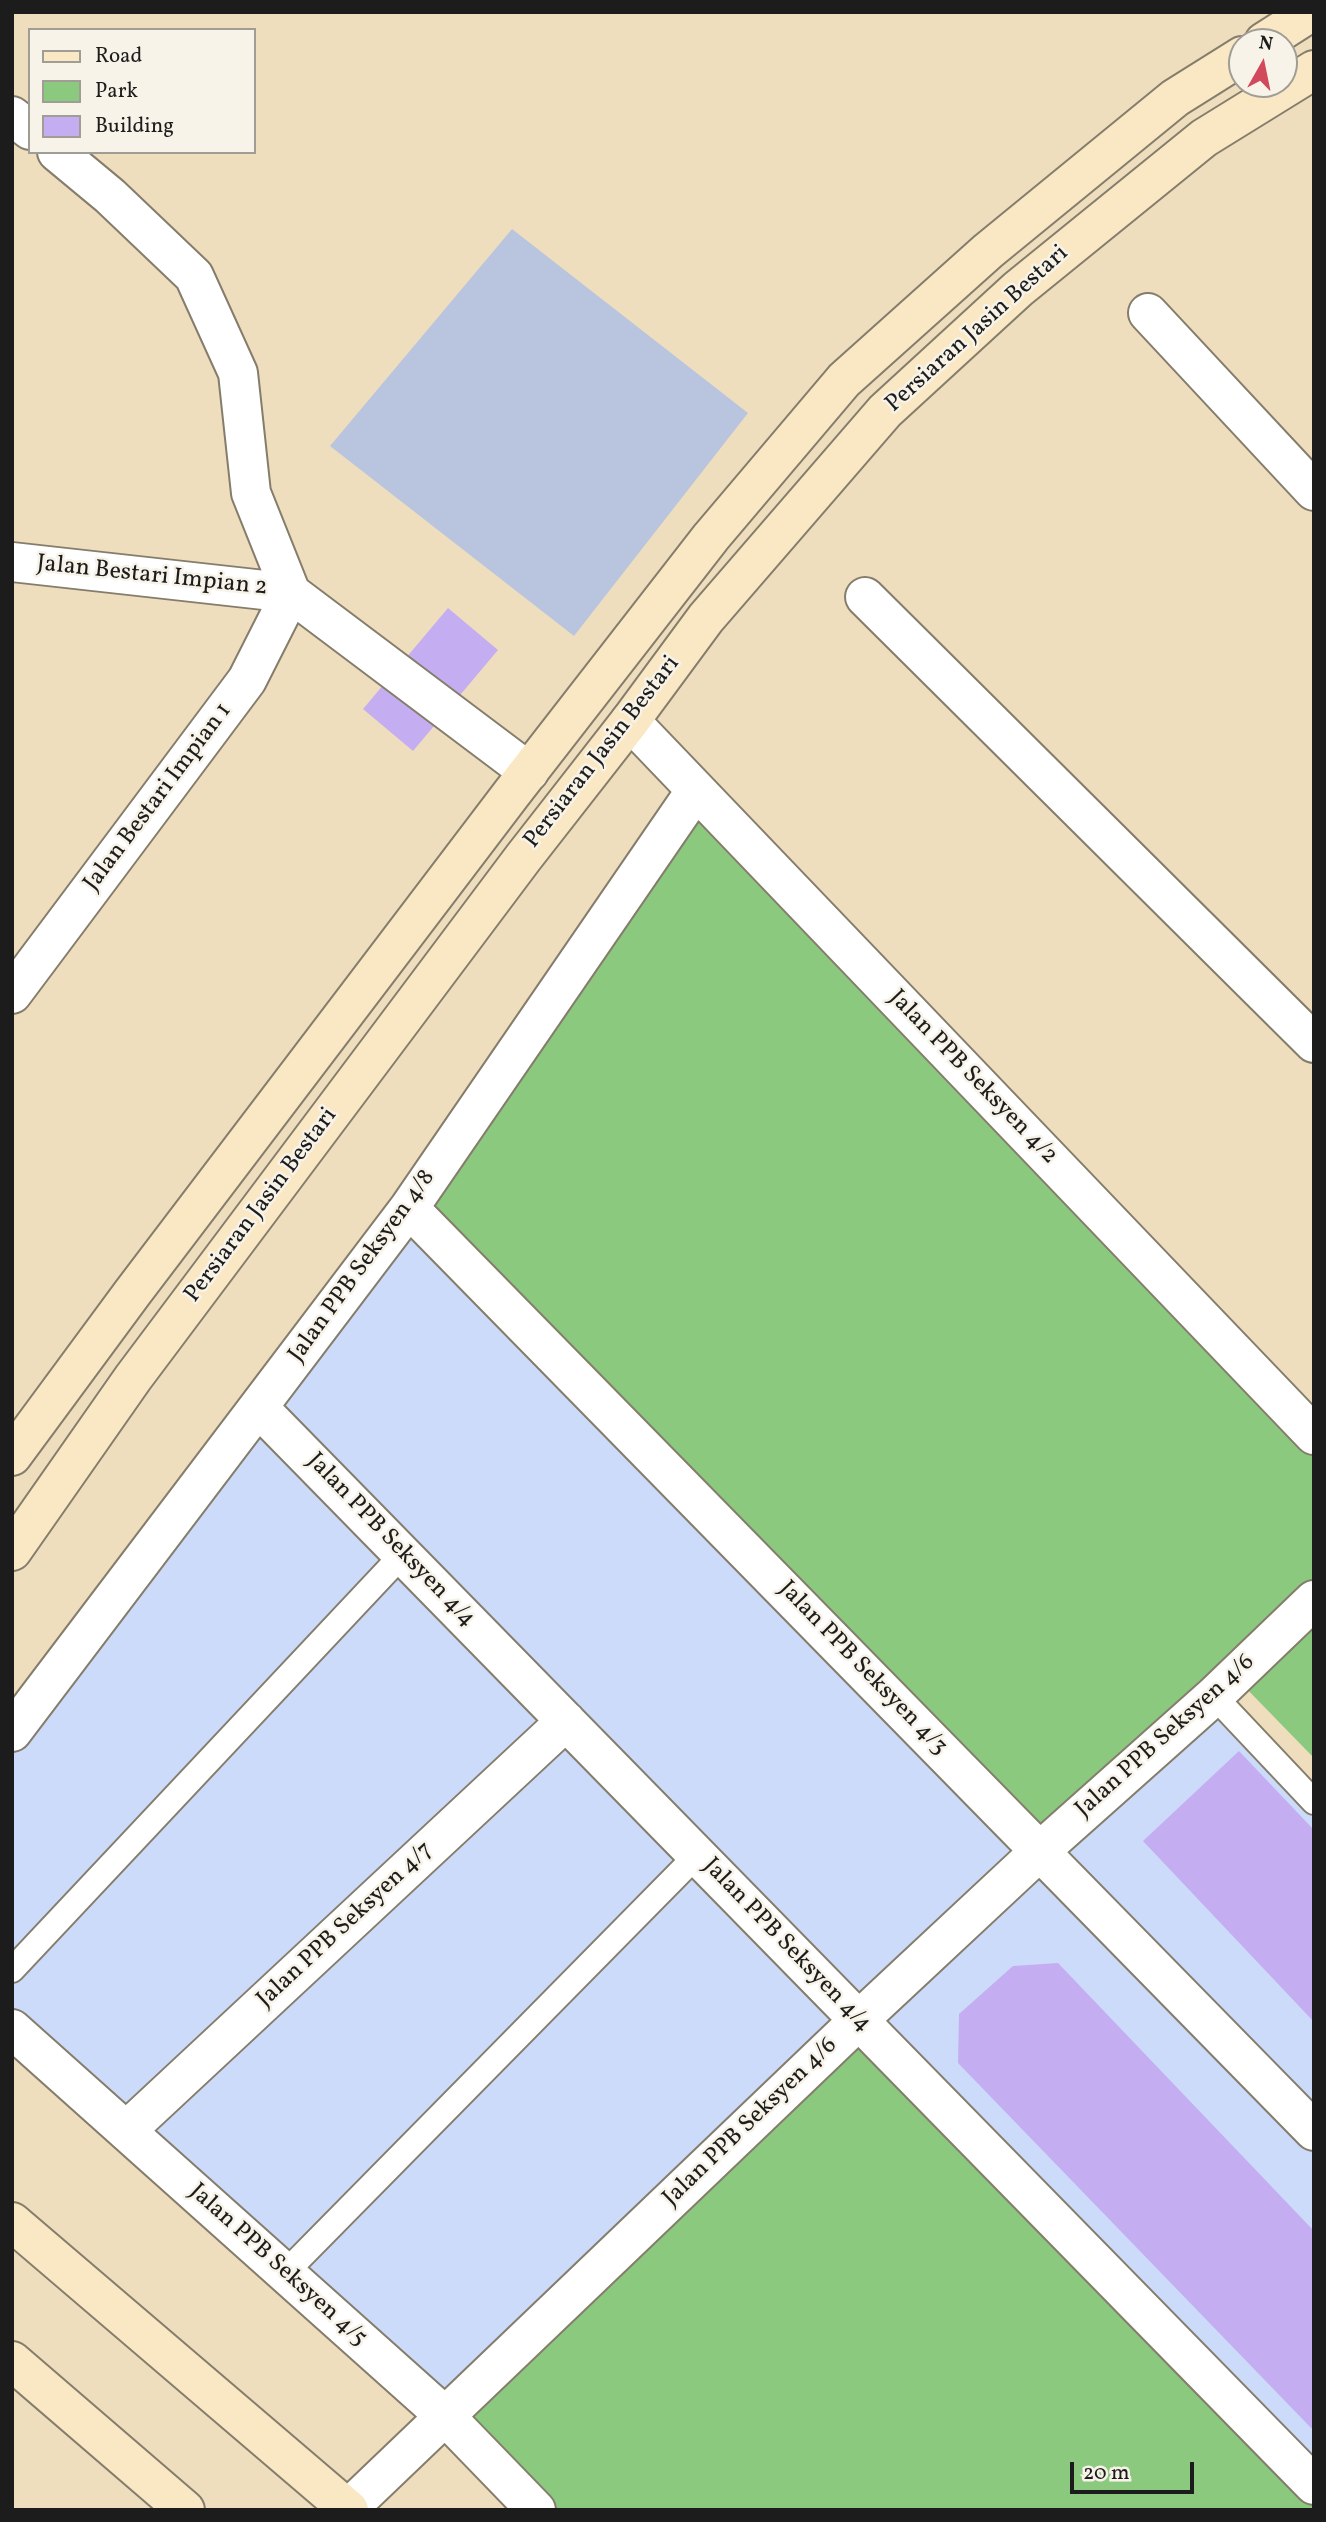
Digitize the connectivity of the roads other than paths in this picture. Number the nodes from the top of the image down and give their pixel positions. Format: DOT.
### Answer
graph roads {
  1 [pos="1311,12"];
  2 [pos="1286,28"];
  3 [pos="1228,65"];
  4 [pos="1314,70"];
  5 [pos="12,116"];
  6 [pos="28,128"];
  7 [pos="59,154"];
  8 [pos="1148,313"];
  9 [pos="1314,491"];
  10 [pos="12,562"];
  11 [pos="291,593"];
  12 [pos="865,597"];
  13 [pos="630,721"];
  14 [pos="529,772"];
  15 [pos="696,790"];
  16 [pos="12,994"];
  17 [pos="1314,1044"];
  18 [pos="409,1208"];
  19 [pos="259,1408"];
  20 [pos="1314,1435"];
  21 [pos="12,1456"];
  22 [pos="12,1551"];
  23 [pos="402,1555"];
  24 [pos="1314,1600"];
  25 [pos="1214,1696"];
  26 [pos="566,1721"];
  27 [pos="12,1732"];
  28 [pos="1314,1802"];
  29 [pos="1040,1851"];
  30 [pos="697,1855"];
  31 [pos="12,1970"];
  32 [pos="859,2020"];
  33 [pos="12,2029"];
  34 [pos="127,2131"];
  35 [pos="1314,2131"];
  36 [pos="12,2222"];
  37 [pos="285,2273"];
  38 [pos="12,2361"];
  39 [pos="445,2416"];
  40 [pos="1314,2485"];
  41 [pos="348,2509"];
  42 [pos="185,2510"];
  43 [pos="536,2510"];
  1 -- 2 [label="street"];
  3 -- 14 [label="street, Persiaran Jasin Bestari"];
  4 -- 13 [label="street, Persiaran Jasin Bestari"];
  5 -- 6 [label="street"];
  7 -- 11 [label="street"];
  8 -- 9 [label="street"];
  10 -- 11 [label="street, Jalan Bestari Impian 2"];
  11 -- 14 [label="street"];
  11 -- 16 [label="street, Jalan Bestari Impian 1"];
  12 -- 17 [label="street"];
  13 -- 15 [label="street, Jalan PPB Seksyen 4/2"];
  13 -- 22 [label="street, Persiaran Jasin Bestari"];
  14 -- 21 [label="street, Persiaran Jasin Bestari"];
  15 -- 18 [label="street, Jalan PPB Seksyen 4/8"];
  15 -- 20 [label="street, Jalan PPB Seksyen 4/2"];
  18 -- 19 [label="street, Jalan PPB Seksyen 4/8"];
  18 -- 29 [label="street, Jalan PPB Seksyen 4/3"];
  19 -- 23 [label="street, Jalan PPB Seksyen 4/4"];
  19 -- 27 [label="street, Jalan PPB Seksyen 4/8"];
  23 -- 26 [label="street, Jalan PPB Seksyen 4/4"];
  23 -- 31 [label="lane"];
  24 -- 25 [label="street, Jalan PPB Seksyen 4/6"];
  25 -- 28 [label="lane"];
  25 -- 29 [label="street, Jalan PPB Seksyen 4/6"];
  26 -- 30 [label="street, Jalan PPB Seksyen 4/4"];
  26 -- 34 [label="street, Jalan PPB Seksyen 4/7"];
  29 -- 32 [label="street, Jalan PPB Seksyen 4/6"];
  29 -- 35 [label="street, Jalan PPB Seksyen 4/3"];
  30 -- 32 [label="street, Jalan PPB Seksyen 4/4"];
  30 -- 37 [label="lane"];
  32 -- 39 [label="street, Jalan PPB Seksyen 4/6"];
  32 -- 40 [label="street, Jalan PPB Seksyen 4/4"];
  33 -- 34 [label="street, Jalan PPB Seksyen 4/5"];
  34 -- 37 [label="street, Jalan PPB Seksyen 4/5"];
  36 -- 41 [label="street"];
  37 -- 39 [label="street, Jalan PPB Seksyen 4/5"];
  38 -- 42 [label="street"];
  39 -- 41 [label="street, Jalan PPB Seksyen 4/6"];
  39 -- 43 [label="street, Jalan PPB Seksyen 4/5"];
}
